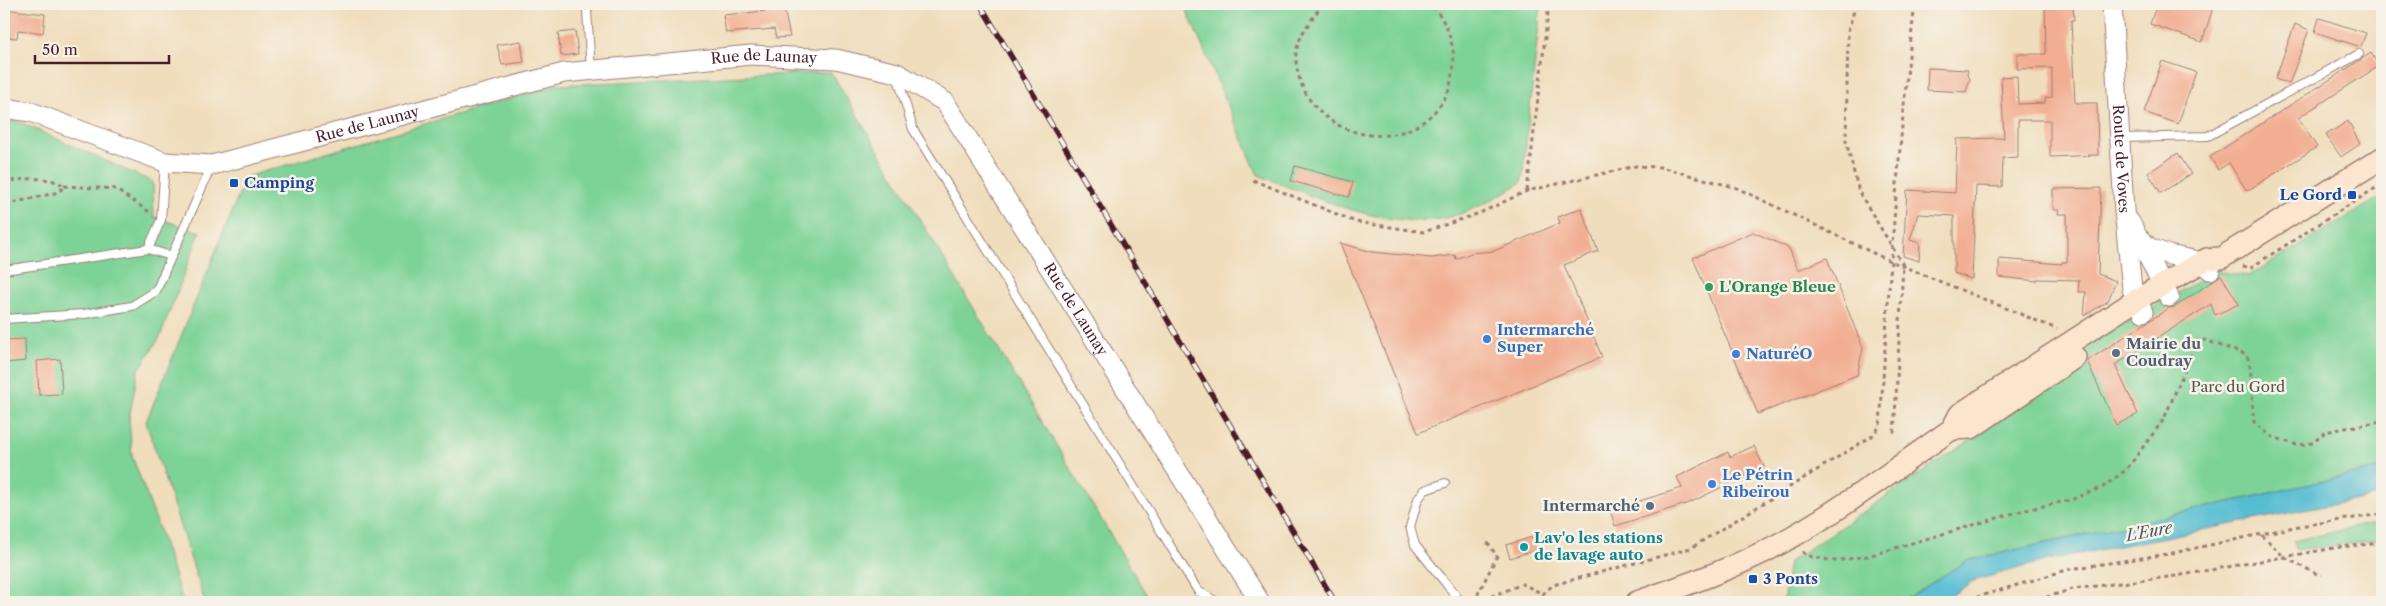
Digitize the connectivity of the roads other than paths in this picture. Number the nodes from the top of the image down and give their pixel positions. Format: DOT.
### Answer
graph roads {
  1 [pos="590,4"];
  2 [pos="2112,4"];
  3 [pos="2359,54"];
  4 [pos="591,70"];
  5 [pos="897,73"];
  6 [pos="4,108"];
  7 [pos="2121,138"];
  8 [pos="2382,158"];
  9 [pos="165,162"];
  10 [pos="212,165"];
  11 [pos="2124,210"];
  12 [pos="2135,235"];
  13 [pos="148,249"];
  14 [pos="171,256"];
  15 [pos="2213,262"];
  16 [pos="4,270"];
  17 [pos="2154,299"];
  18 [pos="4,318"];
  19 [pos="1952,429"];
  20 [pos="1445,483"];
  21 [pos="1216,602"];
  22 [pos="1260,602"];
  23 [pos="1461,602"];
  24 [pos="1637,602"];
  1 -- 4 [label="lane"];
  2 -- 7 [label="street, Route de Voves"];
  3 -- 7 [label="lane"];
  4 -- 5 [label="street, Rue de Launay"];
  4 -- 10 [label="street, Rue de Launay"];
  5 -- 21 [label="lane"];
  5 -- 22 [label="street, Rue de Launay"];
  6 -- 9 [label="street, Rue de Launay"];
  7 -- 11 [label="street, Route de Voves"];
  8 -- 15 [label="main road"];
  9 -- 10 [label="street, Rue de Launay"];
  9 -- 13 [label="lane"];
  10 -- 14 [label="lane"];
  11 -- 12 [label="street"];
  11 -- 17 [label="street, Route de Voves"];
  12 -- 15 [label="street"];
  12 -- 17 [label="street"];
  13 -- 14 [label="lane"];
  13 -- 16 [label="lane"];
  14 -- 18 [label="lane"];
  15 -- 17 [label="main road"];
  17 -- 19 [label="main road"];
  17 -- 19 [label="main road"];
  19 -- 24 [label="main road"];
  20 -- 23 [label="lane"];
}
